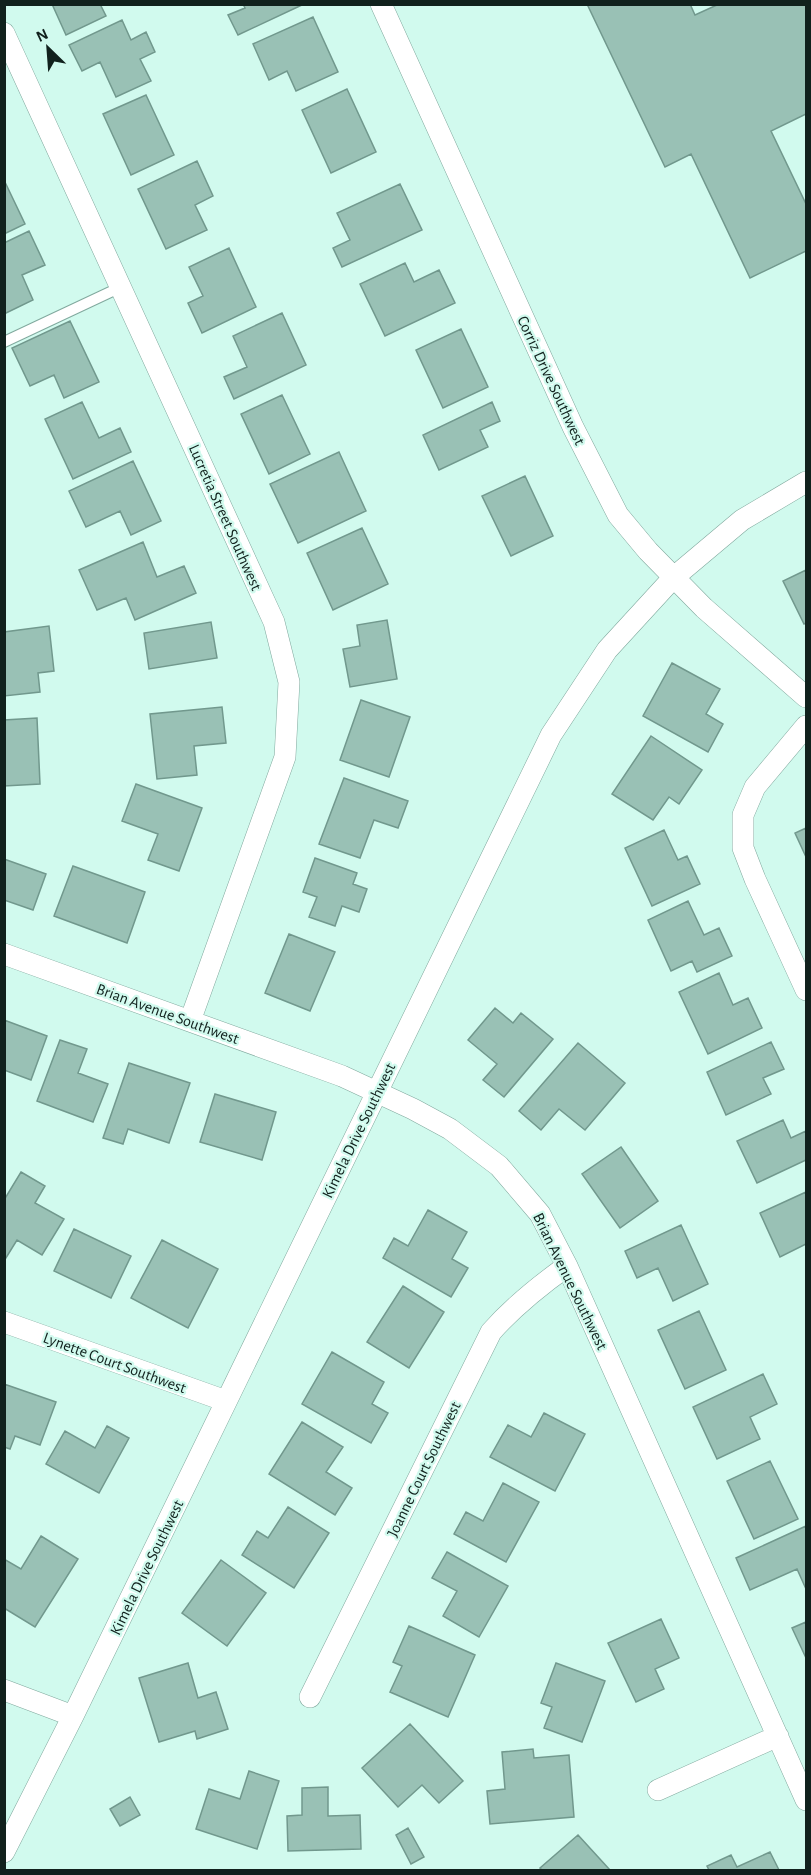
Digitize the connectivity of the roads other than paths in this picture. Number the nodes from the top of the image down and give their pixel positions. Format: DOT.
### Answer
graph roads {
  1 [pos="381,4"];
  2 [pos="4,33"];
  3 [pos="121,287"];
  4 [pos="4,342"];
  5 [pos="807,482"];
  6 [pos="673,578"];
  7 [pos="807,697"];
  8 [pos="807,726"];
  9 [pos="4,954"];
  10 [pos="807,990"];
  11 [pos="190,1021"];
  12 [pos="376,1092"];
  13 [pos="567,1266"];
  14 [pos="4,1322"];
  15 [pos="226,1401"];
  16 [pos="4,1690"];
  17 [pos="310,1697"];
  18 [pos="73,1716"];
  19 [pos="778,1736"];
  20 [pos="658,1790"];
  21 [pos="807,1800"];
  22 [pos="4,1852"];
  1 -- 6 [label="street, Corriz Drive Southwest"];
  2 -- 3 [label="street, Lucretia Street Southwest"];
  3 -- 4 [label="lane"];
  3 -- 11 [label="street, Lucretia Street Southwest"];
  5 -- 6 [label="street, Kimela Drive Southwest"];
  6 -- 7 [label="street, Corriz Drive Southwest"];
  6 -- 12 [label="street, Kimela Drive Southwest"];
  8 -- 10 [label="street"];
  9 -- 11 [label="street, Brian Avenue Southwest"];
  11 -- 12 [label="street, Brian Avenue Southwest"];
  12 -- 13 [label="street, Brian Avenue Southwest"];
  12 -- 15 [label="street, Kimela Drive Southwest"];
  13 -- 17 [label="street, Joanne Court Southwest"];
  13 -- 19 [label="street, Brian Avenue Southwest"];
  14 -- 15 [label="street, Lynette Court Southwest"];
  15 -- 18 [label="street, Kimela Drive Southwest"];
  16 -- 18 [label="street"];
  18 -- 22 [label="street, Kimela Drive Southwest"];
  19 -- 20 [label="street"];
  19 -- 21 [label="street, Brian Avenue Southwest"];
}
